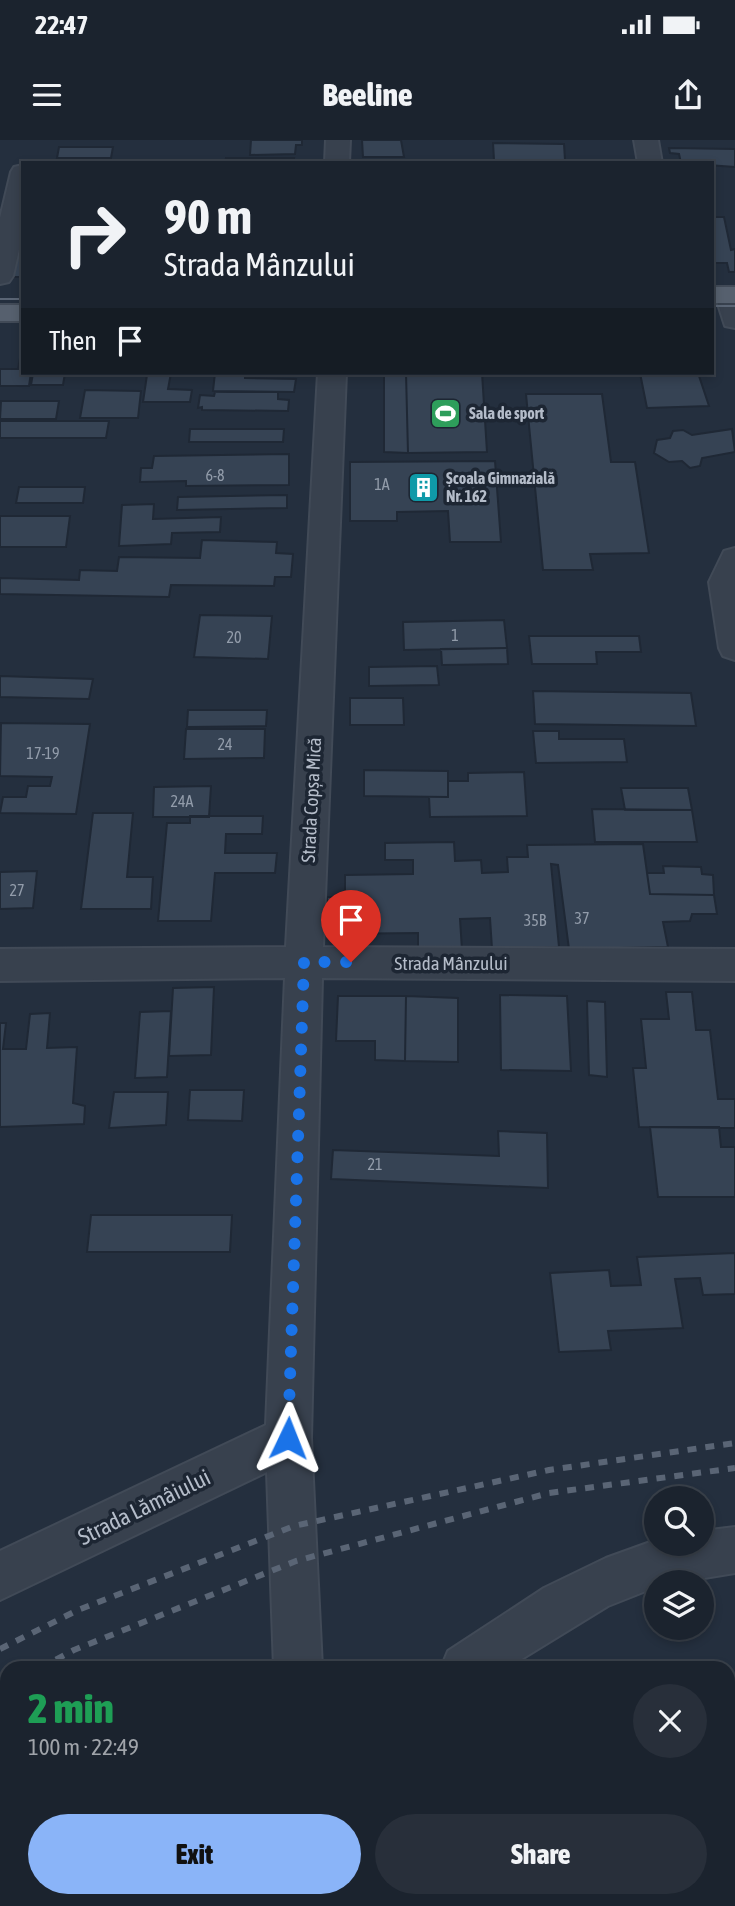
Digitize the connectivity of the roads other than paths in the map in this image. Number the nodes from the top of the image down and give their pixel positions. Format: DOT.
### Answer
graph roads {
  1 [pos="338,140"];
  2 [pos="646,140"];
  3 [pos="337,161"];
  4 [pos="650,161"];
  5 [pos="21,180"];
  6 [pos="0,276"];
  7 [pos="0,293"];
  8 [pos="21,293"];
  9 [pos="0,313"];
  10 [pos="21,313"];
  11 [pos="332,375"];
  12 [pos="735,559"];
  13 [pos="735,648"];
  14 [pos="304,962"];
  15 [pos="0,965"];
  16 [pos="735,965"];
  17 [pos="288,1438"];
  18 [pos="735,1550"];
  19 [pos="0,1576"];
  20 [pos="298,1661"];
  21 [pos="475,1661"];
  1 -- 3 [label="street"];
  2 -- 4 [label="street"];
  5 -- 6 [label="street"];
  7 -- 8 [label="main road"];
  9 -- 10 [label="main road"];
  11 -- 14 [label="street, Strada Copșa Mică"];
  12 -- 13 [label="street"];
  14 -- 15 [label="street, Strada Mânzului"];
  14 -- 16 [label="street, Strada Mânzului"];
  14 -- 17 [label="street, Strada Copșa Mică"];
  17 -- 19 [label="street, Strada Lămâiului"];
  17 -- 20 [label="street, Strada Copșa Mică"];
  18 -- 21 [label="street"];
}
